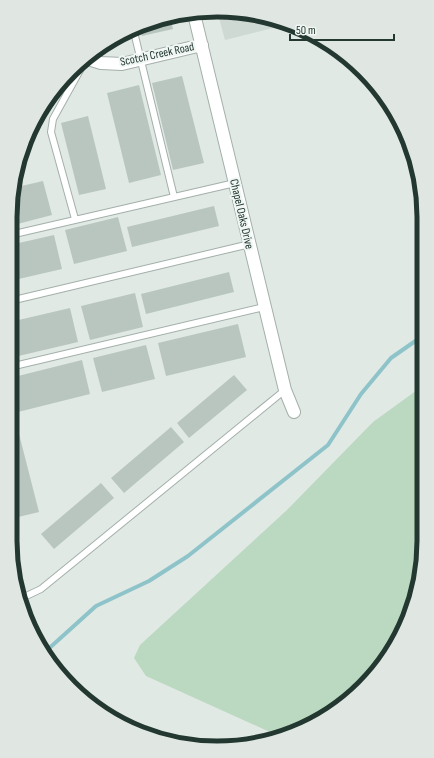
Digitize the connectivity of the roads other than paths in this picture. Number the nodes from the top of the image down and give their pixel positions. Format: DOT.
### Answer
graph roads {
  1 [pos="195,18"];
  2 [pos="135,35"];
  3 [pos="202,45"];
  4 [pos="93,60"];
  5 [pos="141,60"];
  6 [pos="78,74"];
  7 [pos="235,183"];
  8 [pos="174,197"];
  9 [pos="75,219"];
  10 [pos="17,233"];
  11 [pos="250,244"];
  12 [pos="17,300"];
  13 [pos="264,307"];
  14 [pos="17,365"];
  15 [pos="285,390"];
  16 [pos="294,412"];
  17 [pos="25,596"];
  1 -- 3 [label="street, Chapel Oaks Drive"];
  2 -- 5 [label="lane"];
  3 -- 5 [label="street, Scotch Creek Road"];
  3 -- 7 [label="street, Chapel Oaks Drive"];
  4 -- 5 [label="street, Scotch Creek Road"];
  5 -- 8 [label="lane"];
  6 -- 9 [label="lane"];
  7 -- 8 [label="lane"];
  7 -- 11 [label="street, Chapel Oaks Drive"];
  8 -- 9 [label="lane"];
  9 -- 10 [label="lane"];
  11 -- 12 [label="lane"];
  11 -- 13 [label="street, Chapel Oaks Drive"];
  13 -- 14 [label="lane"];
  13 -- 15 [label="street, Chapel Oaks Drive"];
  15 -- 16 [label="street, Chapel Oaks Drive"];
  15 -- 17 [label="lane"];
}
